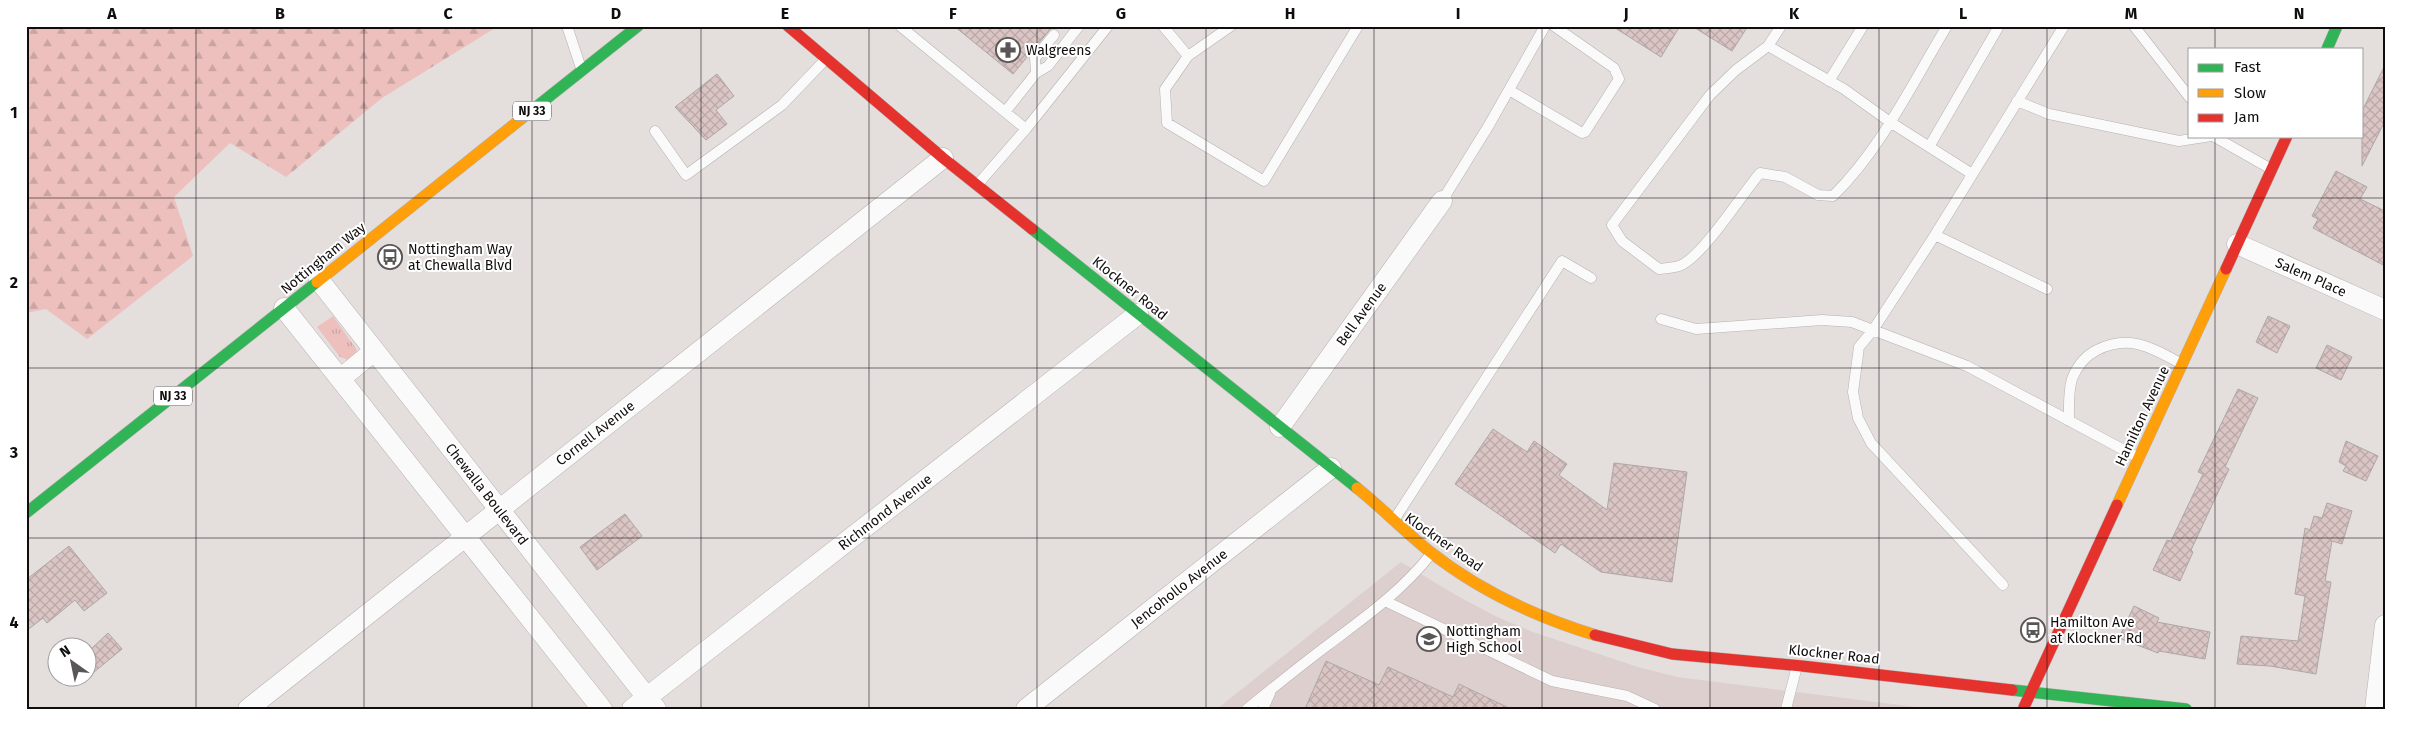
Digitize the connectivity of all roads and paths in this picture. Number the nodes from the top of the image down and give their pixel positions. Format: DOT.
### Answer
graph roads {
  1 [pos="567,26"];
  2 [pos="638,26"];
  3 [pos="788,26"];
  4 [pos="900,26"];
  5 [pos="1079,26"];
  6 [pos="1108,26"];
  7 [pos="1162,26"];
  8 [pos="1231,26"];
  9 [pos="1358,26"];
  10 [pos="1545,26"];
  11 [pos="1554,26"];
  12 [pos="1781,26"];
  13 [pos="1863,26"];
  14 [pos="1947,26"];
  15 [pos="1999,26"];
  16 [pos="2064,26"];
  17 [pos="2134,26"];
  18 [pos="2337,26"];
  19 [pos="1054,35"];
  20 [pos="1768,46"];
  21 [pos="2327,48"];
  22 [pos="1188,56"];
  23 [pos="826,59"];
  24 [pos="582,71"];
  25 [pos="1036,73"];
  26 [pos="1829,81"];
  27 [pos="1509,90"];
  28 [pos="2188,95"];
  29 [pos="2017,101"];
  30 [pos="1005,112"];
  31 [pos="1890,122"];
  32 [pos="1026,129"];
  33 [pos="655,132"];
  34 [pos="2199,138"];
  35 [pos="2216,138"];
  36 [pos="2286,138"];
  37 [pos="1929,147"];
  38 [pos="943,158"];
  39 [pos="2272,169"];
  40 [pos="1972,174"];
  41 [pos="977,185"];
  42 [pos="1442,201"];
  43 [pos="1935,234"];
  44 [pos="2237,244"];
  45 [pos="1592,278"];
  46 [pos="319,280"];
  47 [pos="2047,289"];
  48 [pos="284,308"];
  49 [pos="2385,310"];
  50 [pos="1138,314"];
  51 [pos="1661,319"];
  52 [pos="1873,330"];
  53 [pos="374,351"];
  54 [pos="2182,364"];
  55 [pos="340,379"];
  56 [pos="2069,421"];
  57 [pos="1280,427"];
  58 [pos="2139,458"];
  59 [pos="1331,468"];
  60 [pos="499,508"];
  61 [pos="26,513"];
  62 [pos="1392,523"];
  63 [pos="466,535"];
  64 [pos="1432,554"];
  65 [pos="2003,585"];
  66 [pos="1386,601"];
  67 [pos="2385,625"];
  68 [pos="1797,664"];
  69 [pos="1272,688"];
  70 [pos="2031,692"];
  71 [pos="645,705"];
  72 [pos="248,709"];
  73 [pos="602,709"];
  74 [pos="1026,709"];
  75 [pos="1248,709"];
  76 [pos="1263,709"];
  77 [pos="1655,709"];
  78 [pos="1786,709"];
  79 [pos="2023,709"];
  80 [pos="2186,709"];
  81 [pos="2375,709"];
  1 -- 24 [label="lane"];
  2 -- 24 [label="main road, Nottingham Way / NJ 33"];
  3 -- 23 [label="main road, Klockner Road"];
  4 -- 30 [label="lane"];
  5 -- 25 [label="lane"];
  6 -- 32 [label="lane"];
  7 -- 22 [label="lane"];
  8 -- 22 [label="lane"];
  9 -- 22 [label="lane"];
  10 -- 27 [label="lane"];
  11 -- 27 [label="lane"];
  12 -- 20 [label="lane"];
  13 -- 26 [label="lane"];
  14 -- 31 [label="lane"];
  15 -- 37 [label="lane"];
  16 -- 29 [label="lane"];
  17 -- 28 [label="lane"];
  18 -- 21 [label="main road"];
  19 -- 25 [label="lane"];
  20 -- 26 [label="lane"];
  20 -- 31 [label="lane"];
  23 -- 33 [label="lane"];
  23 -- 38 [label="main road, Klockner Road"];
  24 -- 46 [label="main road, Nottingham Way / NJ 33"];
  25 -- 30 [label="lane"];
  26 -- 31 [label="lane"];
  27 -- 42 [label="lane"];
  29 -- 34 [label="lane"];
  29 -- 40 [label="lane"];
  30 -- 32 [label="lane"];
  31 -- 37 [label="lane"];
  32 -- 41 [label="lane"];
  35 -- 39 [label="lane"];
  36 -- 39 [label="main road, Hamilton Avenue"];
  37 -- 40 [label="lane"];
  38 -- 41 [label="main road, Klockner Road"];
  38 -- 60 [label="street, Cornell Avenue"];
  39 -- 44 [label="main road, Hamilton Avenue"];
  40 -- 43 [label="lane"];
  41 -- 50 [label="main road, Klockner Road"];
  42 -- 57 [label="street, Bell Avenue"];
  43 -- 47 [label="lane"];
  43 -- 52 [label="lane"];
  44 -- 49 [label="street, Salem Place"];
  44 -- 54 [label="main road, Hamilton Avenue"];
  45 -- 62 [label="lane"];
  46 -- 48 [label="main road, Nottingham Way / NJ 33"];
  46 -- 53 [label="street, Chewalla Boulevard"];
  48 -- 55 [label="street"];
  48 -- 61 [label="main road, Nottingham Way / NJ 33"];
  50 -- 57 [label="main road, Klockner Road"];
  50 -- 71 [label="street, Richmond Avenue"];
  51 -- 52 [label="lane"];
  52 -- 56 [label="lane"];
  52 -- 65 [label="lane"];
  53 -- 55 [label="street"];
  53 -- 60 [label="street, Chewalla Boulevard"];
  54 -- 56 [label="lane"];
  54 -- 58 [label="main road, Hamilton Avenue"];
  55 -- 63 [label="street"];
  56 -- 58 [label="lane"];
  57 -- 59 [label="main road, Klockner Road"];
  58 -- 70 [label="main road, Hamilton Avenue"];
  59 -- 62 [label="main road, Klockner Road"];
  59 -- 74 [label="street, Jencohollo Avenue"];
  60 -- 63 [label="street, Cornell Avenue"];
  60 -- 71 [label="street, Chewalla Boulevard"];
  62 -- 64 [label="main road, Klockner Road"];
  63 -- 72 [label="street, Cornell Avenue"];
  63 -- 73 [label="street"];
  64 -- 66 [label="lane"];
  64 -- 68 [label="main road, Klockner Road"];
  66 -- 69 [label="lane"];
  66 -- 77 [label="lane"];
  67 -- 81 [label="street"];
  68 -- 70 [label="main road, Klockner Road"];
  68 -- 78 [label="lane"];
  69 -- 75 [label="lane"];
  69 -- 76 [label="lane"];
  70 -- 79 [label="main road, Hamilton Avenue"];
  70 -- 80 [label="main road, Klockner Road"];
}
